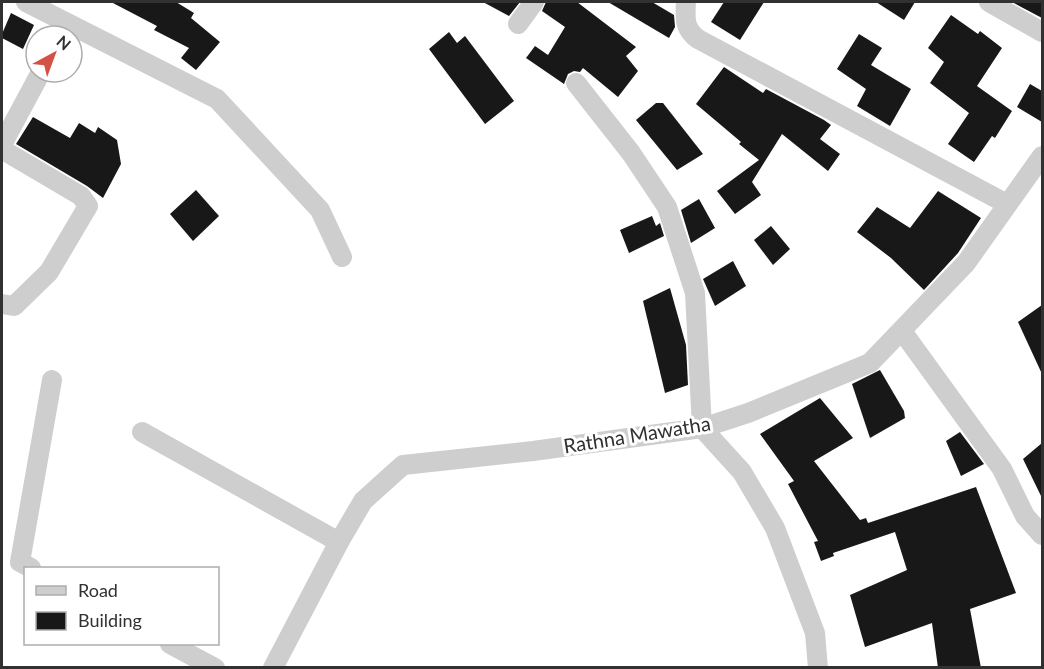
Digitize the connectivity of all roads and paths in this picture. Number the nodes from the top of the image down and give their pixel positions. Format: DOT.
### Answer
graph roads {
  1 [pos="26,2"];
  2 [pos="534,2"];
  3 [pos="686,2"];
  4 [pos="989,2"];
  5 [pos="57,24"];
  6 [pos="518,24"];
  7 [pos="1042,32"];
  8 [pos="84,38"];
  9 [pos="576,83"];
  10 [pos="35,84"];
  11 [pos="1042,156"];
  12 [pos="1007,204"];
  13 [pos="342,257"];
  14 [pos="2,304"];
  15 [pos="902,331"];
  16 [pos="52,380"];
  17 [pos="702,428"];
  18 [pos="142,432"];
  19 [pos="1042,536"];
  20 [pos="339,542"];
  21 [pos="30,567"];
  22 [pos="172,645"];
  23 [pos="215,668"];
  24 [pos="273,668"];
  25 [pos="818,668"];
  1 -- 5 [label="street"];
  2 -- 6 [label="street"];
  3 -- 12 [label="street"];
  4 -- 7 [label="street"];
  8 -- 13 [label="street"];
  9 -- 17 [label="street"];
  10 -- 14 [label="street"];
  11 -- 12 [label="street, Rathna Mawatha"];
  12 -- 15 [label="street, Rathna Mawatha"];
  15 -- 17 [label="street, Rathna Mawatha"];
  15 -- 19 [label="street"];
  16 -- 21 [label="street"];
  17 -- 20 [label="street, Rathna Mawatha"];
  17 -- 25 [label="street"];
  18 -- 20 [label="street"];
  20 -- 24 [label="street, Rathna Mawatha"];
  22 -- 23 [label="street"];
}
